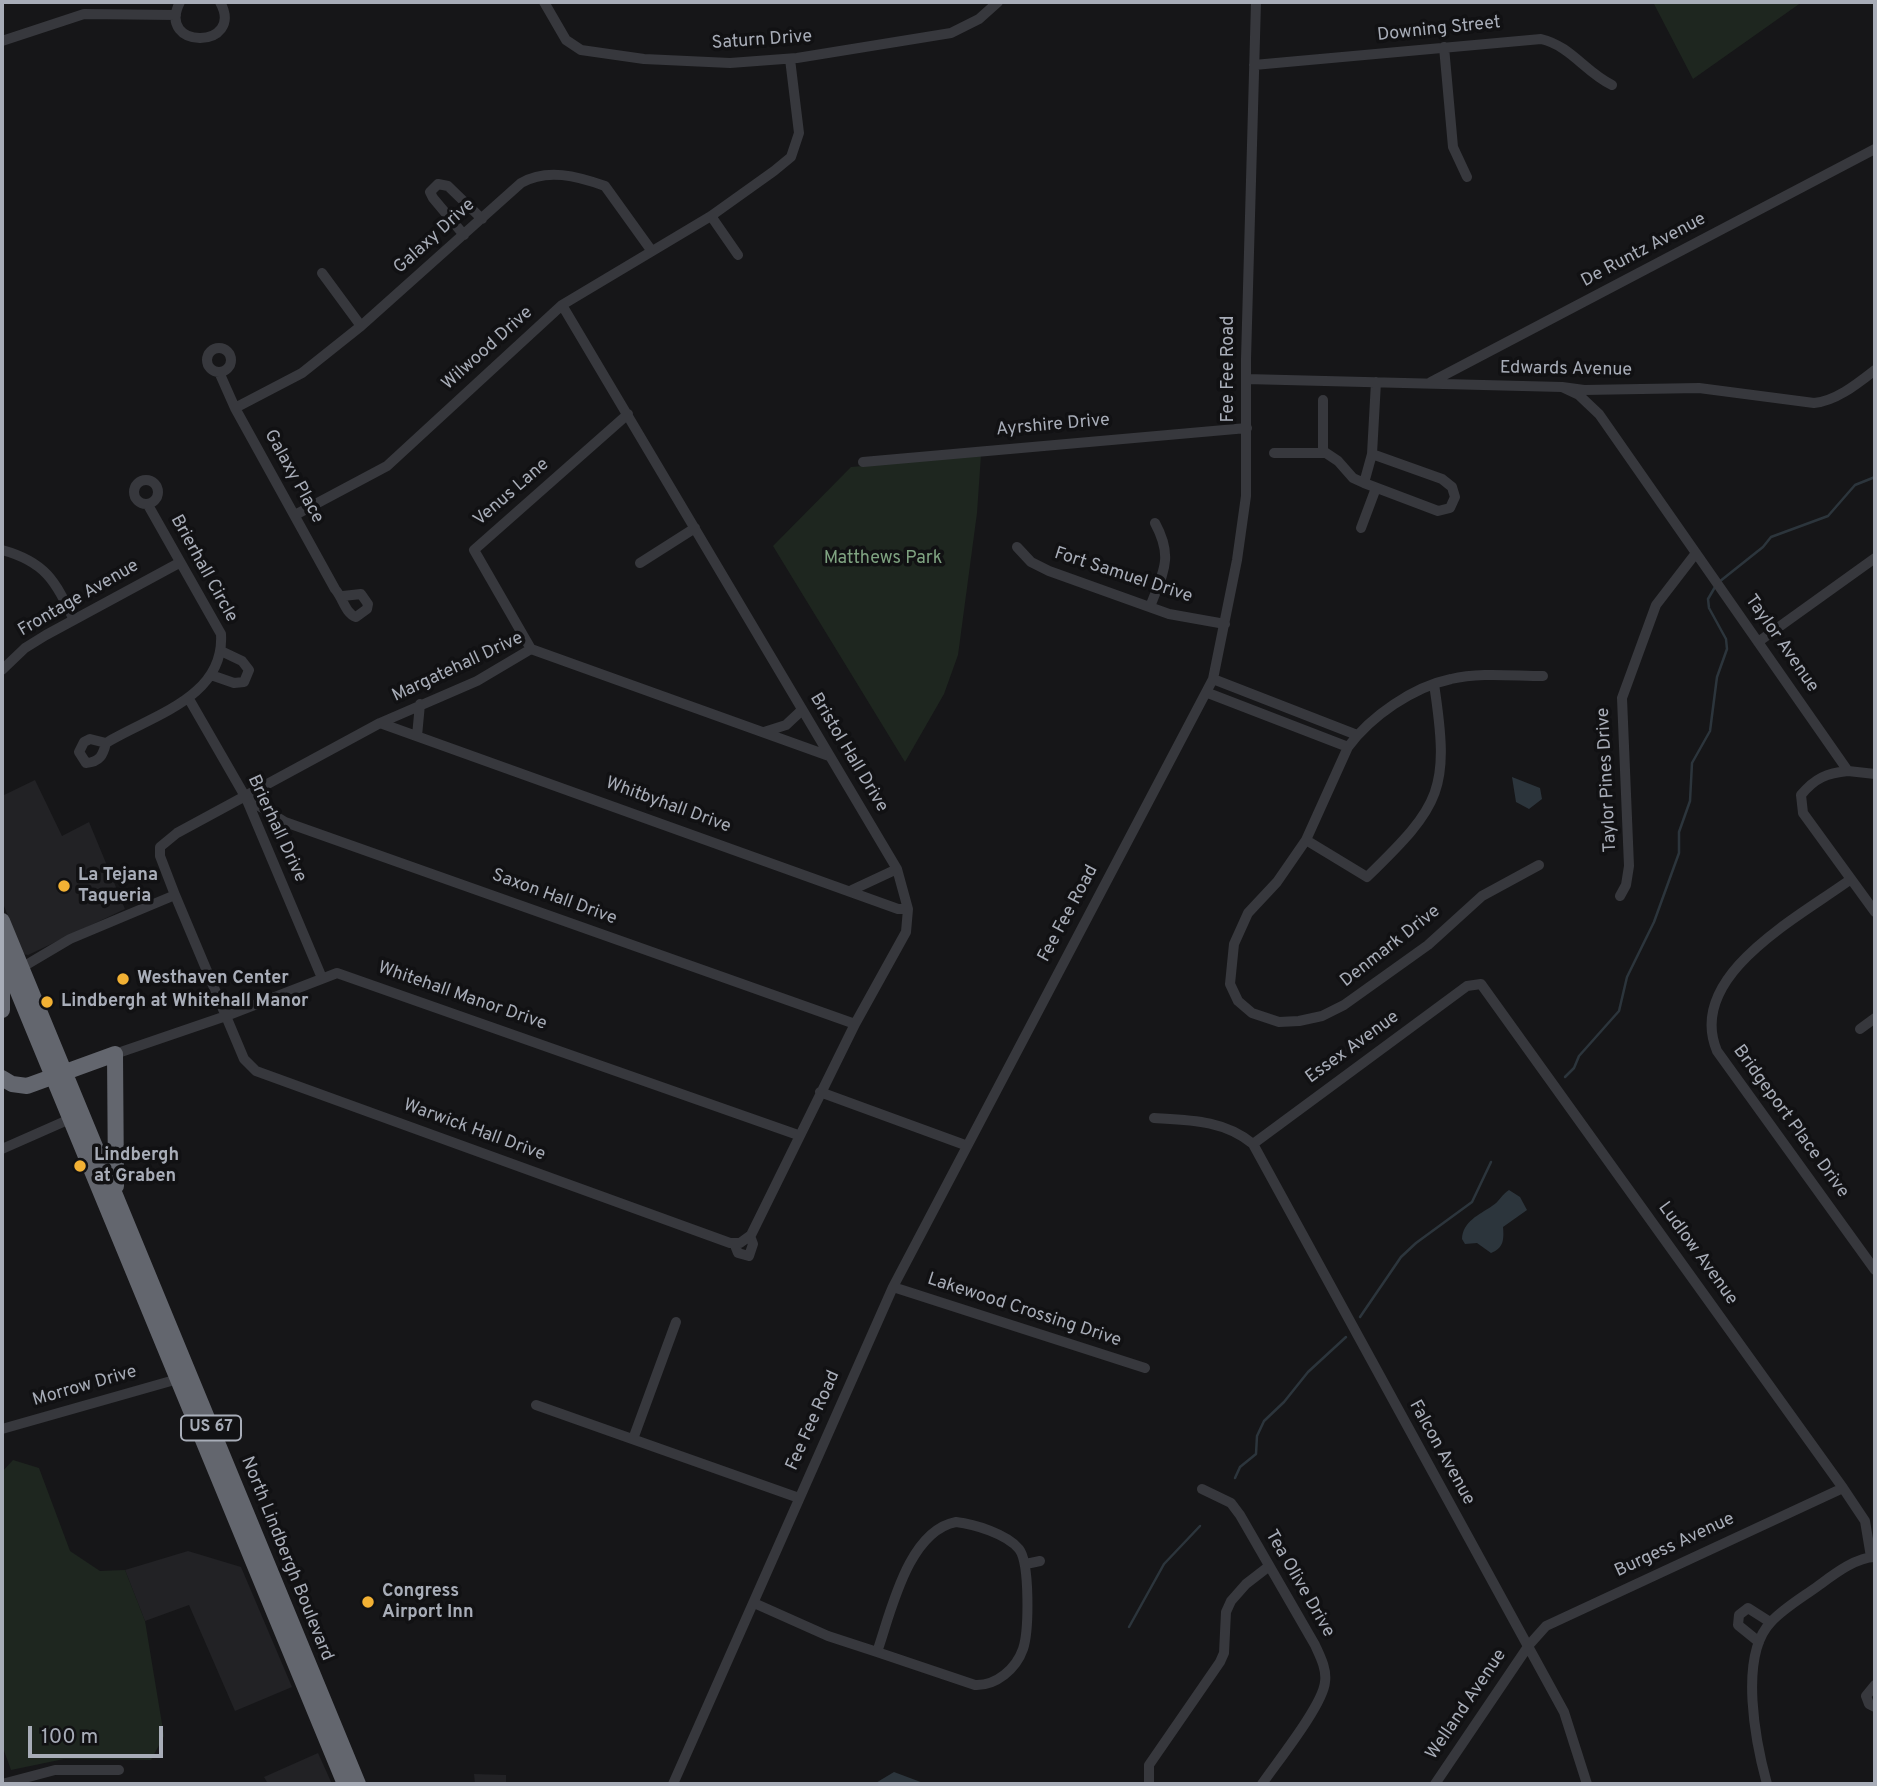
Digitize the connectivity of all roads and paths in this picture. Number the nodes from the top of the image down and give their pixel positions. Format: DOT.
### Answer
graph roads {
  1 [pos="180,2"];
  2 [pos="220,2"];
  3 [pos="544,2"];
  4 [pos="998,2"];
  5 [pos="1256,2"];
  6 [pos="176,15"];
  7 [pos="2,41"];
  8 [pos="1444,47"];
  9 [pos="790,59"];
  10 [pos="1254,65"];
  11 [pos="1612,85"];
  12 [pos="1875,149"];
  13 [pos="1467,177"];
  14 [pos="711,216"];
  15 [pos="482,219"];
  16 [pos="464,235"];
  17 [pos="651,250"];
  18 [pos="738,255"];
  19 [pos="322,272"];
  20 [pos="562,305"];
  21 [pos="361,326"];
  22 [pos="1875,370"];
  23 [pos="219,372"];
  24 [pos="1246,379"];
  25 [pos="1376,382"];
  26 [pos="1429,383"];
  27 [pos="1562,387"];
  28 [pos="1323,400"];
  29 [pos="234,408"];
  30 [pos="628,414"];
  31 [pos="1247,428"];
  32 [pos="1274,453"];
  33 [pos="1325,453"];
  34 [pos="1372,454"];
  35 [pos="863,462"];
  36 [pos="1364,483"];
  37 [pos="1377,488"];
  38 [pos="148,505"];
  39 [pos="295,515"];
  40 [pos="1155,523"];
  41 [pos="695,528"];
  42 [pos="1361,528"];
  43 [pos="1017,547"];
  44 [pos="2,550"];
  45 [pos="1696,553"];
  46 [pos="1875,558"];
  47 [pos="179,563"];
  48 [pos="639,563"];
  49 [pos="343,596"];
  50 [pos="1150,607"];
  51 [pos="74,620"];
  52 [pos="1225,624"];
  53 [pos="1758,642"];
  54 [pos="531,649"];
  55 [pos="221,651"];
  56 [pos="2,670"];
  57 [pos="211,675"];
  58 [pos="1544,676"];
  59 [pos="1213,679"];
  60 [pos="1434,684"];
  61 [pos="1208,693"];
  62 [pos="189,699"];
  63 [pos="419,704"];
  64 [pos="802,710"];
  65 [pos="380,723"];
  66 [pos="761,732"];
  67 [pos="1357,735"];
  68 [pos="417,736"];
  69 [pos="106,743"];
  70 [pos="1348,747"];
  71 [pos="829,756"];
  72 [pos="1849,771"];
  73 [pos="1875,774"];
  74 [pos="246,797"];
  75 [pos="1306,840"];
  76 [pos="160,847"];
  77 [pos="1539,865"];
  78 [pos="897,869"];
  79 [pos="1851,879"];
  80 [pos="852,890"];
  81 [pos="175,895"];
  82 [pos="1620,896"];
  83 [pos="908,909"];
  84 [pos="1875,912"];
  85 [pos="2,921"];
  86 [pos="2,953"];
  87 [pos="21,968"];
  88 [pos="322,978"];
  89 [pos="2,979"];
  90 [pos="1475,983"];
  91 [pos="2,1010"];
  92 [pos="226,1016"];
  93 [pos="1875,1018"];
  94 [pos="855,1024"];
  95 [pos="1860,1029"];
  96 [pos="115,1054"];
  97 [pos="58,1074"];
  98 [pos="2,1077"];
  99 [pos="820,1092"];
  100 [pos="1154,1118"];
  101 [pos="70,1119"];
  102 [pos="798,1135"];
  103 [pos="1252,1144"];
  104 [pos="965,1145"];
  105 [pos="2,1149"];
  106 [pos="117,1199"];
  107 [pos="737,1243"];
  108 [pos="1875,1270"];
  109 [pos="893,1287"];
  110 [pos="676,1322"];
  111 [pos="1145,1368"];
  112 [pos="178,1379"];
  113 [pos="536,1405"];
  114 [pos="2,1429"];
  115 [pos="633,1438"];
  116 [pos="1843,1488"];
  117 [pos="1202,1489"];
  118 [pos="799,1498"];
  119 [pos="1873,1557"];
  120 [pos="1040,1561"];
  121 [pos="1026,1564"];
  122 [pos="1268,1567"];
  123 [pos="754,1603"];
  124 [pos="1770,1622"];
  125 [pos="1759,1642"];
  126 [pos="1529,1645"];
  127 [pos="877,1652"];
  128 [pos="1875,1685"];
  129 [pos="1875,1707"];
  130 [pos="119,1770"];
  131 [pos="2,1784"];
  132 [pos="345,1784"];
  133 [pos="358,1784"];
  134 [pos="673,1784"];
  135 [pos="1149,1784"];
  136 [pos="1262,1784"];
  137 [pos="1435,1784"];
  138 [pos="1587,1784"];
  139 [pos="1767,1784"];
  1 -- 6 [label="street"];
  2 -- 6 [label="street"];
  3 -- 9 [label="street, Saturn Drive"];
  4 -- 9 [label="street, Saturn Drive"];
  5 -- 10 [label="street, Fee Fee Road"];
  6 -- 7 [label="street"];
  8 -- 10 [label="street, Downing Street"];
  8 -- 11 [label="street, Downing Street"];
  8 -- 13 [label="street"];
  9 -- 14 [label="street, Wilwood Drive"];
  10 -- 24 [label="street, Fee Fee Road"];
  12 -- 26 [label="street, De Runtz Avenue"];
  14 -- 17 [label="street, Wilwood Drive"];
  14 -- 18 [label="street"];
  15 -- 16 [label="street, Galaxy Drive"];
  15 -- 16 [label="street"];
  15 -- 17 [label="street, Galaxy Drive"];
  16 -- 21 [label="street, Galaxy Drive"];
  17 -- 20 [label="street, Wilwood Drive"];
  19 -- 21 [label="street"];
  20 -- 30 [label="street, Bristol Hall Drive"];
  20 -- 39 [label="street, Wilwood Drive"];
  21 -- 29 [label="street, Galaxy Drive"];
  22 -- 27 [label="street, Edwards Avenue"];
  23 -- 29 [label="street, Galaxy Place"];
  24 -- 25 [label="street, Edwards Avenue"];
  24 -- 31 [label="street, Fee Fee Road"];
  25 -- 26 [label="street, Edwards Avenue"];
  25 -- 34 [label="street"];
  26 -- 27 [label="street, Edwards Avenue"];
  27 -- 45 [label="street, Taylor Avenue"];
  28 -- 33 [label="street"];
  29 -- 39 [label="street, Galaxy Place"];
  30 -- 41 [label="street, Bristol Hall Drive"];
  30 -- 54 [label="street, Venus Lane"];
  31 -- 35 [label="street, Ayrshire Drive"];
  31 -- 52 [label="street, Fee Fee Road"];
  32 -- 33 [label="street"];
  33 -- 36 [label="street"];
  34 -- 36 [label="street"];
  34 -- 37 [label="street"];
  36 -- 37 [label="street"];
  37 -- 42 [label="street"];
  38 -- 47 [label="street, Brierhall Circle"];
  39 -- 49 [label="street, Galaxy Place"];
  40 -- 50 [label="street"];
  41 -- 48 [label="street"];
  41 -- 64 [label="street, Bristol Hall Drive"];
  43 -- 50 [label="street, Fort Samuel Drive"];
  44 -- 51 [label="street"];
  45 -- 53 [label="street, Taylor Avenue"];
  45 -- 82 [label="street, Taylor Pines Drive"];
  46 -- 53 [label="street"];
  47 -- 51 [label="street, Frontage Avenue"];
  47 -- 55 [label="street, Brierhall Circle"];
  50 -- 52 [label="street, Fort Samuel Drive"];
  51 -- 56 [label="street, Frontage Avenue"];
  52 -- 59 [label="street, Fee Fee Road"];
  53 -- 72 [label="street, Taylor Avenue"];
  54 -- 63 [label="street, Margatehall Drive"];
  54 -- 66 [label="street, Margatehall Drive"];
  55 -- 57 [label="street, Brierhall Circle"];
  55 -- 57 [label="street, Brierhall Circle"];
  57 -- 62 [label="street, Brierhall Circle"];
  58 -- 60 [label="street"];
  59 -- 61 [label="street, Fee Fee Road"];
  59 -- 67 [label="street"];
  60 -- 67 [label="street"];
  60 -- 75 [label="street"];
  61 -- 70 [label="street"];
  61 -- 104 [label="street, Fee Fee Road"];
  62 -- 69 [label="street, Brierhall Circle"];
  62 -- 74 [label="street, Brierhall Drive"];
  63 -- 65 [label="street, Margatehall Drive"];
  63 -- 68 [label="street"];
  64 -- 66 [label="street"];
  64 -- 71 [label="street, Bristol Hall Drive"];
  65 -- 68 [label="street, Whitbyhall Drive"];
  65 -- 74 [label="street, Margatehall Drive"];
  66 -- 71 [label="street, Margatehall Drive"];
  67 -- 70 [label="street"];
  68 -- 80 [label="street, Whitbyhall Drive"];
  70 -- 75 [label="street"];
  71 -- 78 [label="street, Bristol Hall Drive"];
  72 -- 73 [label="street"];
  72 -- 79 [label="street"];
  74 -- 76 [label="street, Margatehall Drive"];
  74 -- 88 [label="street, Brierhall Drive"];
  74 -- 94 [label="street, Saxon Hall Drive"];
  75 -- 77 [label="street, Denmark Drive"];
  76 -- 81 [label="street, Warwick Hall Drive"];
  78 -- 80 [label="street"];
  78 -- 83 [label="street, Bristol Hall Drive"];
  79 -- 84 [label="street"];
  79 -- 108 [label="street, Bridgeport Place Drive"];
  80 -- 83 [label="street, Whitbyhall Drive"];
  81 -- 87 [label="street"];
  81 -- 92 [label="street, Warwick Hall Drive"];
  83 -- 94 [label="street, Bristol Hall Drive"];
  85 -- 87 [label="highway, North Lindbergh Boulevard / US 67"];
  86 -- 97 [label="highway, North Lindbergh Boulevard / US 67"];
  87 -- 97 [label="highway, North Lindbergh Boulevard / US 67"];
  88 -- 92 [label="street, Whitehall Manor Drive"];
  88 -- 102 [label="street, Whitehall Manor Drive"];
  89 -- 91 [label="highway"];
  90 -- 103 [label="street, Essex Avenue"];
  90 -- 116 [label="street, Ludlow Avenue"];
  92 -- 96 [label="street, Whitehall Manor Drive"];
  92 -- 107 [label="street, Warwick Hall Drive"];
  93 -- 95 [label="street"];
  94 -- 99 [label="street, Bristol Hall Drive"];
  96 -- 97 [label="highway"];
  96 -- 106 [label="highway"];
  97 -- 98 [label="highway"];
  97 -- 101 [label="highway, North Lindbergh Boulevard / US 67"];
  97 -- 106 [label="highway, North Lindbergh Boulevard / US 67"];
  99 -- 102 [label="street, Bristol Hall Drive"];
  99 -- 104 [label="street"];
  100 -- 103 [label="street"];
  101 -- 105 [label="street"];
  101 -- 112 [label="highway, North Lindbergh Boulevard / US 67"];
  102 -- 107 [label="street, Bristol Hall Drive"];
  103 -- 126 [label="street, Falcon Avenue"];
  104 -- 109 [label="street, Fee Fee Road"];
  106 -- 133 [label="highway, North Lindbergh Boulevard / US 67"];
  109 -- 111 [label="street, Lakewood Crossing Drive"];
  109 -- 118 [label="street, Fee Fee Road"];
  110 -- 115 [label="street"];
  112 -- 114 [label="street, Morrow Drive"];
  112 -- 132 [label="highway, North Lindbergh Boulevard / US 67"];
  113 -- 115 [label="street"];
  115 -- 118 [label="street"];
  116 -- 119 [label="street, Ludlow Avenue"];
  116 -- 126 [label="street, Burgess Avenue"];
  117 -- 122 [label="street, Tea Olive Drive"];
  118 -- 123 [label="street, Fee Fee Road"];
  119 -- 124 [label="street"];
  120 -- 121 [label="street"];
  121 -- 127 [label="street"];
  121 -- 127 [label="street"];
  122 -- 135 [label="street"];
  122 -- 136 [label="street, Tea Olive Drive"];
  123 -- 127 [label="street"];
  123 -- 134 [label="street, Fee Fee Road"];
  124 -- 125 [label="street"];
  124 -- 125 [label="street"];
  125 -- 139 [label="street"];
  126 -- 137 [label="street, Welland Avenue"];
  126 -- 138 [label="street, Falcon Avenue"];
  128 -- 129 [label="street"];
  130 -- 131 [label="street"];
}
